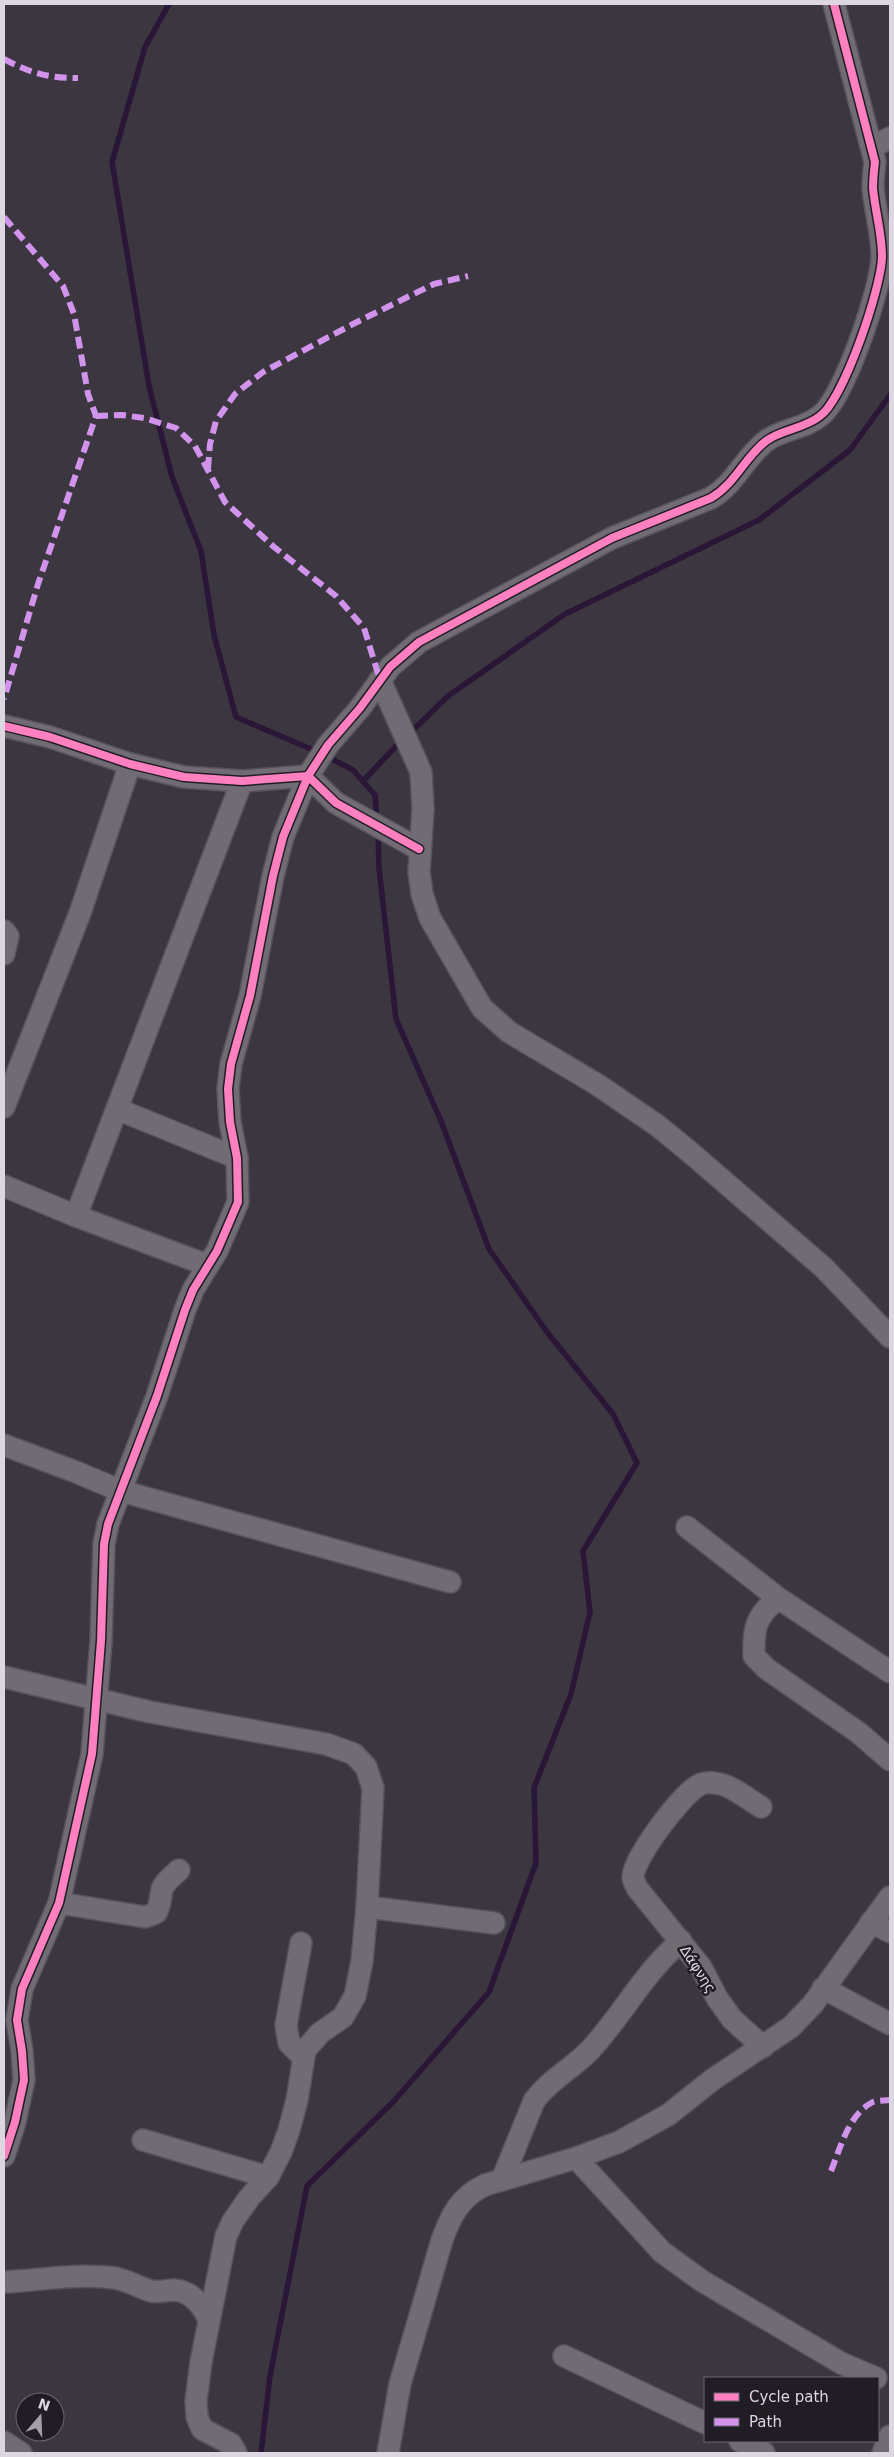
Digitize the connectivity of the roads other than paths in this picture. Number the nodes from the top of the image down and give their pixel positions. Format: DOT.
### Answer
graph roads {
  1 [pos="834,4"];
  2 [pos="881,142"];
  3 [pos="380,680"];
  4 [pos="4,726"];
  5 [pos="130,764"];
  6 [pos="308,776"];
  7 [pos="242,781"];
  8 [pos="419,849"];
  9 [pos="4,931"];
  10 [pos="4,954"];
  11 [pos="4,1107"];
  12 [pos="117,1109"];
  13 [pos="237,1158"];
  14 [pos="4,1186"];
  15 [pos="76,1216"];
  16 [pos="207,1265"];
  17 [pos="890,1337"];
  18 [pos="4,1446"];
  19 [pos="120,1491"];
  20 [pos="687,1527"];
  21 [pos="450,1582"];
  22 [pos="778,1598"];
  23 [pos="890,1672"];
  24 [pos="4,1677"];
  25 [pos="96,1699"];
  26 [pos="890,1760"];
  27 [pos="761,1807"];
  28 [pos="178,1870"];
  29 [pos="890,1897"];
  30 [pos="59,1903"];
  31 [pos="366,1907"];
  32 [pos="871,1922"];
  33 [pos="494,1923"];
  34 [pos="890,1932"];
  35 [pos="681,1941"];
  36 [pos="301,1944"];
  37 [pos="823,1988"];
  38 [pos="890,2024"];
  39 [pos="762,2047"];
  40 [pos="303,2057"];
  41 [pos="143,2140"];
  42 [pos="4,2156"];
  43 [pos="576,2158"];
  44 [pos="268,2177"];
  45 [pos="502,2180"];
  46 [pos="4,2282"];
  47 [pos="209,2321"];
  48 [pos="564,2356"];
  49 [pos="872,2377"];
  50 [pos="704,2423"];
  51 [pos="890,2436"];
  52 [pos="4,2442"];
  53 [pos="742,2442"];
  54 [pos="21,2453"];
  55 [pos="236,2453"];
  56 [pos="388,2453"];
  57 [pos="764,2453"];
  58 [pos="883,2453"];
  1 -- 2 [label="street"];
  2 -- 3 [label="street"];
  3 -- 6 [label="street"];
  3 -- 8 [label="street"];
  4 -- 5 [label="street"];
  5 -- 7 [label="street"];
  5 -- 11 [label="street"];
  6 -- 7 [label="street"];
  6 -- 8 [label="street"];
  6 -- 13 [label="street"];
  7 -- 12 [label="street"];
  8 -- 17 [label="street"];
  9 -- 10 [label="street"];
  12 -- 13 [label="street"];
  12 -- 15 [label="street"];
  13 -- 16 [label="street"];
  14 -- 15 [label="street"];
  15 -- 16 [label="street"];
  16 -- 19 [label="street"];
  18 -- 19 [label="street"];
  19 -- 21 [label="street"];
  19 -- 25 [label="street"];
  20 -- 22 [label="street"];
  22 -- 23 [label="street"];
  22 -- 26 [label="street"];
  24 -- 25 [label="street"];
  25 -- 30 [label="street"];
  25 -- 31 [label="street"];
  27 -- 35 [label="street, Δάφνης"];
  28 -- 30 [label="street"];
  29 -- 32 [label="street"];
  30 -- 42 [label="street"];
  31 -- 33 [label="street"];
  31 -- 40 [label="street"];
  32 -- 34 [label="street"];
  32 -- 37 [label="street"];
  35 -- 39 [label="street, Δάφνης"];
  35 -- 45 [label="street"];
  36 -- 40 [label="street"];
  37 -- 38 [label="street"];
  37 -- 39 [label="street"];
  39 -- 43 [label="street"];
  40 -- 44 [label="street"];
  41 -- 44 [label="street"];
  43 -- 45 [label="street"];
  43 -- 49 [label="street"];
  44 -- 47 [label="street"];
  45 -- 56 [label="street"];
  46 -- 47 [label="street"];
  47 -- 55 [label="street"];
  48 -- 50 [label="street"];
  51 -- 58 [label="street"];
  52 -- 54 [label="street"];
  53 -- 57 [label="street"];
}
